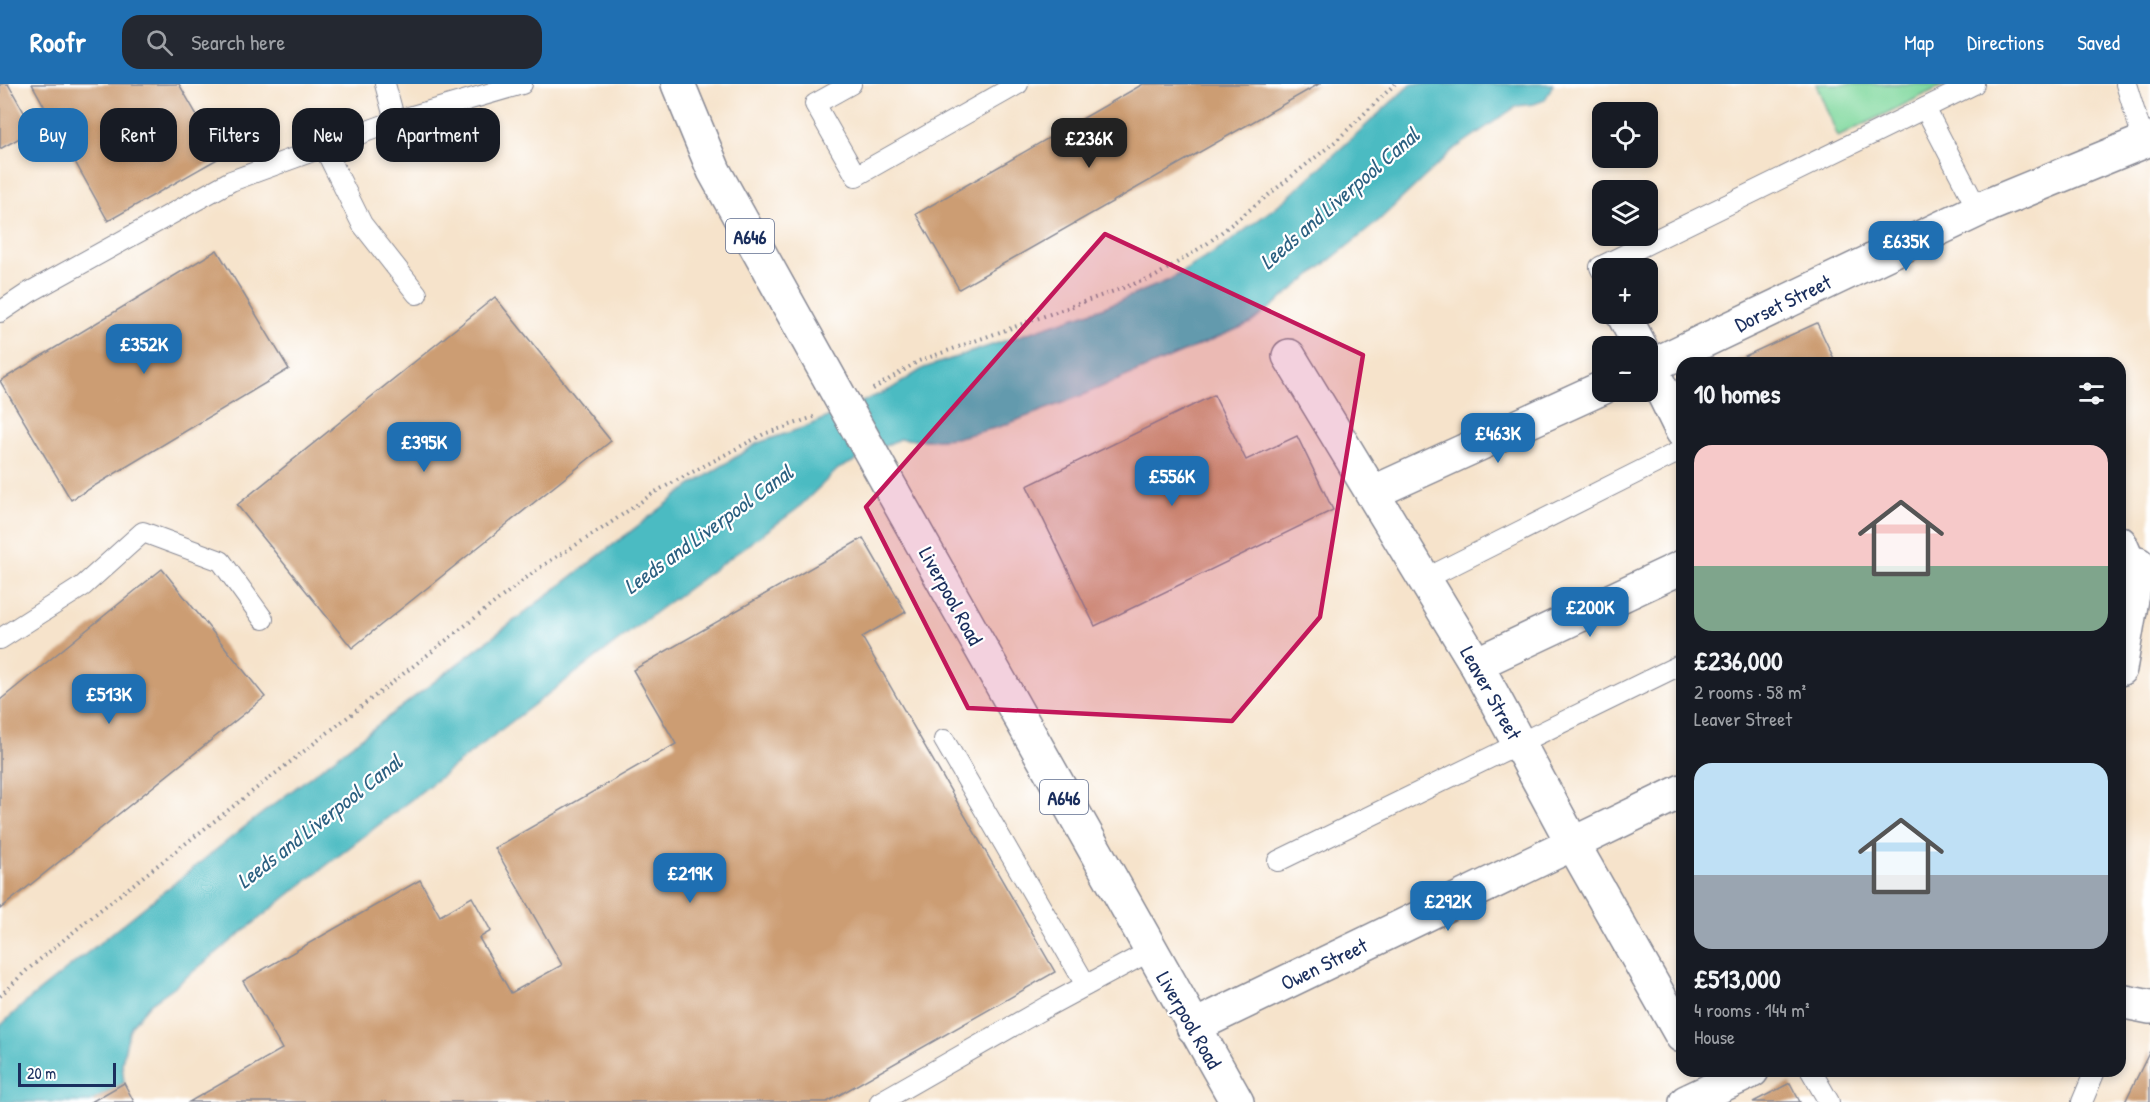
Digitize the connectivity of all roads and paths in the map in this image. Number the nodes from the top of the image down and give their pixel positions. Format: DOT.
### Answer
graph roads {
  1 [pos="385,84"];
  2 [pos="522,84"];
  3 [pos="678,84"];
  4 [pos="851,84"];
  5 [pos="1018,84"];
  6 [pos="1395,84"];
  7 [pos="1974,84"];
  8 [pos="2126,84"];
  9 [pos="391,108"];
  10 [pos="440,108"];
  11 [pos="1925,108"];
  12 [pos="2147,141"];
  13 [pos="292,159"];
  14 [pos="331,162"];
  15 [pos="1978,210"];
  16 [pos="1617,258"];
  17 [pos="417,294"];
  18 [pos="0,312"];
  19 [pos="1658,355"];
  20 [pos="1289,356"];
  21 [pos="1658,384"];
  22 [pos="869,392"];
  23 [pos="1592,393"];
  24 [pos="821,414"];
  25 [pos="1676,419"];
  26 [pos="1676,453"];
  27 [pos="1372,493"];
  28 [pos="2131,560"];
  29 [pos="1676,570"];
  30 [pos="1425,579"];
  31 [pos="2126,610"];
  32 [pos="263,619"];
  33 [pos="0,639"];
  34 [pos="1476,663"];
  35 [pos="1676,667"];
  36 [pos="944,740"];
  37 [pos="1519,743"];
  38 [pos="1676,793"];
  39 [pos="1573,844"];
  40 [pos="1278,861"];
  41 [pos="1150,951"];
  42 [pos="1086,985"];
  43 [pos="0,996"];
  44 [pos="1676,1025"];
  45 [pos="1193,1027"];
  46 [pos="1738,1077"];
  47 [pos="1814,1077"];
  48 [pos="2092,1077"];
  49 [pos="1705,1091"];
  50 [pos="880,1102"];
  51 [pos="1237,1102"];
  52 [pos="1829,1102"];
  53 [pos="2082,1102"];
  1 -- 9 [label="lane"];
  2 -- 10 [label="lane"];
  3 -- 41 [label="street, Liverpool Road / A646, bridge"];
  4 -- 5 [label="lane"];
  6 -- 22 [label="path"];
  7 -- 11 [label="lane"];
  8 -- 12 [label="lane"];
  11 -- 15 [label="lane"];
  11 -- 16 [label="lane"];
  12 -- 15 [label="street, Dorset Street"];
  13 -- 18 [label="lane"];
  14 -- 17 [label="lane"];
  15 -- 19 [label="street, Dorset Street"];
  20 -- 27 [label="street, Leaver Street"];
  21 -- 25 [label="street"];
  23 -- 27 [label="street"];
  24 -- 43 [label="path"];
  26 -- 30 [label="lane"];
  27 -- 30 [label="street, Leaver Street"];
  28 -- 31 [label="street"];
  29 -- 34 [label="street"];
  30 -- 34 [label="street, Leaver Street"];
  32 -- 33 [label="lane"];
  34 -- 37 [label="street, Leaver Street"];
  35 -- 37 [label="lane"];
  36 -- 42 [label="lane"];
  37 -- 39 [label="street, Leaver Street"];
  37 -- 40 [label="lane"];
  38 -- 39 [label="street, Owen Street"];
  39 -- 44 [label="street, Leaver Street"];
  39 -- 45 [label="street, Owen Street"];
  41 -- 42 [label="lane"];
  41 -- 45 [label="street, Liverpool Road / A646"];
  42 -- 50 [label="lane"];
  45 -- 51 [label="street, Liverpool Road / A646"];
  46 -- 49 [label="street"];
  47 -- 52 [label="lane"];
  48 -- 53 [label="lane"];
}
